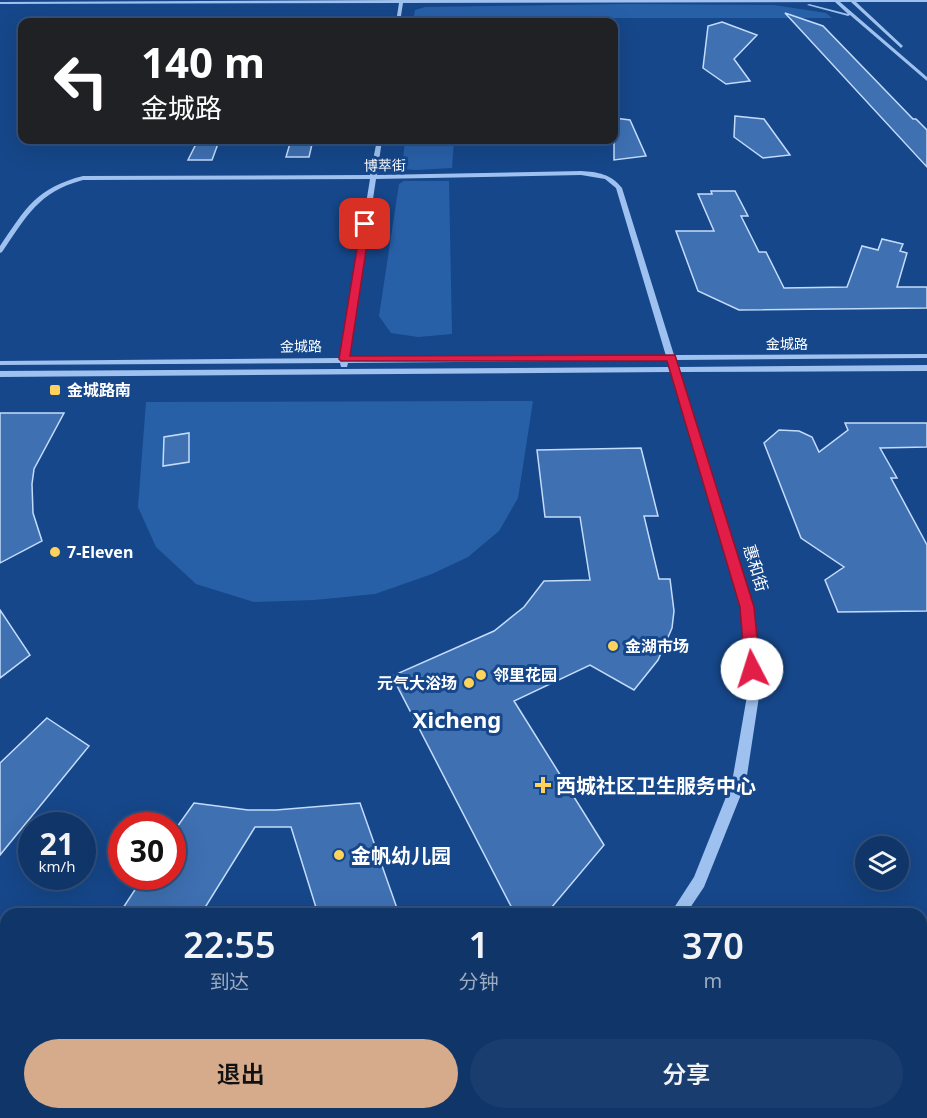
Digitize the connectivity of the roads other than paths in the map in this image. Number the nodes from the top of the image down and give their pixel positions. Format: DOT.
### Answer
graph roads {
  1 [pos="773,0"];
  2 [pos="835,0"];
  3 [pos="851,0"];
  4 [pos="402,1"];
  5 [pos="892,1"];
  6 [pos="908,1"];
  7 [pos="927,1"];
  8 [pos="0,3"];
  9 [pos="880,9"];
  10 [pos="875,13"];
  11 [pos="399,18"];
  12 [pos="855,18"];
  13 [pos="872,20"];
  14 [pos="904,50"];
  15 [pos="927,81"];
  16 [pos="378,144"];
  17 [pos="372,177"];
  18 [pos="0,250"];
  19 [pos="927,356"];
  20 [pos="671,357"];
  21 [pos="345,359"];
  22 [pos="0,363"];
  23 [pos="927,368"];
  24 [pos="675,369"];
  25 [pos="343,372"];
  26 [pos="0,374"];
  27 [pos="681,908"];
  1 -- 2 [label="street"];
  1 -- 4 [label="street"];
  1 -- 12 [label="street"];
  2 -- 3 [label="street"];
  2 -- 12 [label="street"];
  3 -- 5 [label="street"];
  3 -- 13 [label="street"];
  4 -- 8 [label="street"];
  4 -- 11 [label="street"];
  5 -- 6 [label="street"];
  6 -- 7 [label="street"];
  6 -- 9 [label="street"];
  10 -- 13 [label="street"];
  12 -- 15 [label="street"];
  13 -- 14 [label="street"];
  16 -- 17 [label="street"];
  17 -- 18 [label="street, 博萃街"];
  17 -- 20 [label="street, 博萃街"];
  17 -- 21 [label="street"];
  19 -- 20 [label="street, 金城路"];
  20 -- 21 [label="street, 金城路"];
  20 -- 24 [label="street, 惠和街"];
  21 -- 22 [label="street, 金城路"];
  21 -- 25 [label="street"];
  23 -- 24 [label="street, 金城路"];
  24 -- 25 [label="street, 金城路"];
  24 -- 27 [label="street, 惠和街"];
  25 -- 26 [label="street, 金城路"];
}
